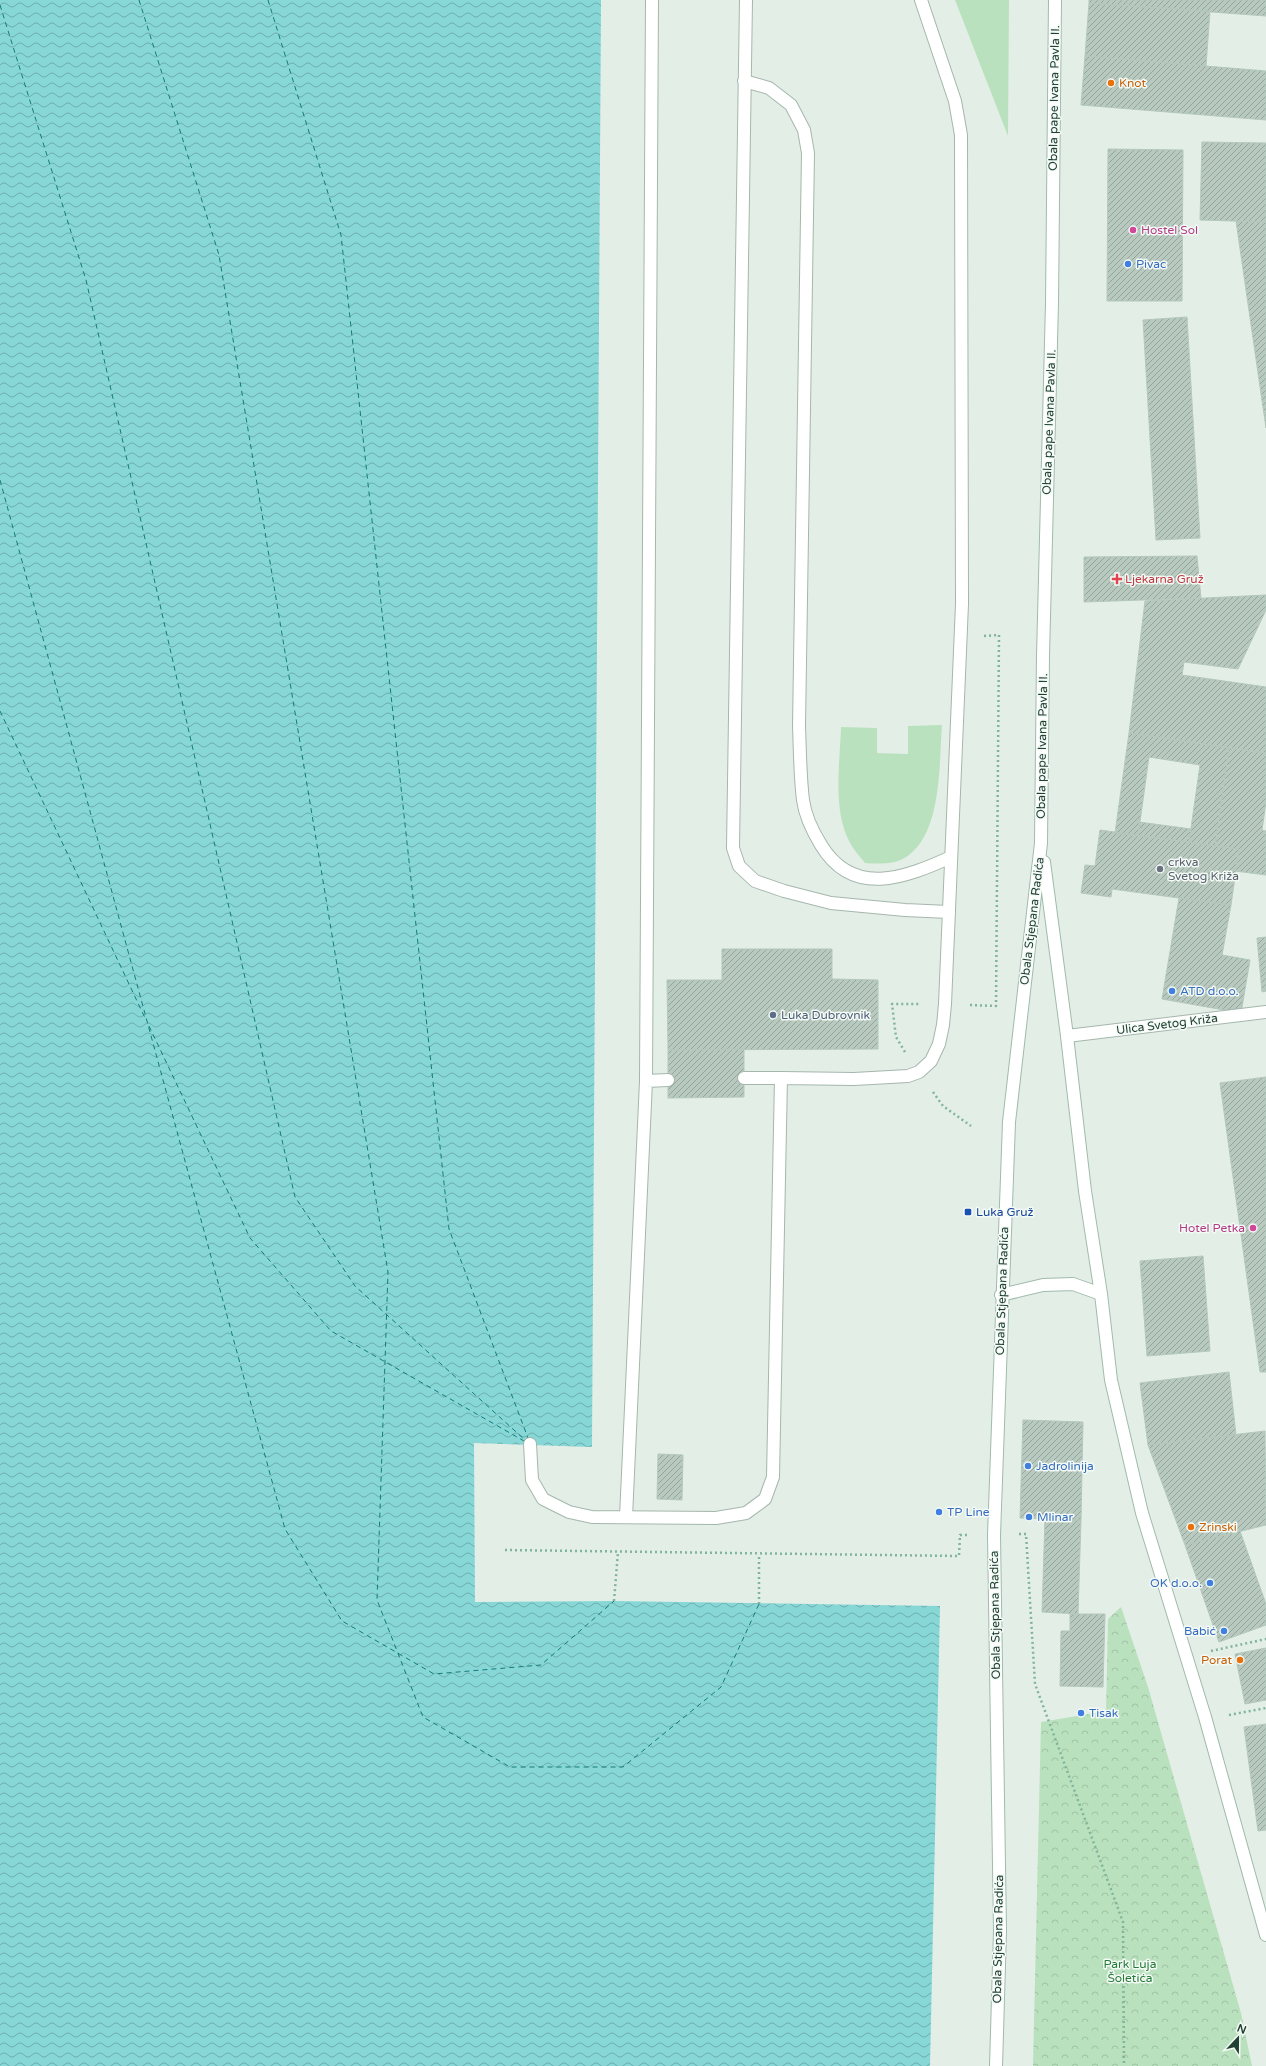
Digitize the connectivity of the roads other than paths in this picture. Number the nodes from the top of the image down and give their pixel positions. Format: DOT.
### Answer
graph roads {
  1 [pos="652,0"];
  2 [pos="746,0"];
  3 [pos="921,0"];
  4 [pos="1055,0"];
  5 [pos="744,81"];
  6 [pos="1042,843"];
  7 [pos="951,857"];
  8 [pos="949,912"];
  9 [pos="1266,1012"];
  10 [pos="1067,1036"];
  11 [pos="744,1078"];
  12 [pos="781,1078"];
  13 [pos="668,1080"];
  14 [pos="646,1081"];
  15 [pos="1101,1294"];
  16 [pos="1001,1295"];
  17 [pos="530,1444"];
  18 [pos="626,1517"];
  19 [pos="1266,1935"];
  20 [pos="996,2066"];
  1 -- 14 [label="main road"];
  2 -- 5 [label="main road"];
  3 -- 7 [label="main road"];
  4 -- 6 [label="main road, Obala pape Ivana Pavla II."];
  5 -- 7 [label="main road"];
  5 -- 8 [label="main road"];
  6 -- 10 [label="main road, Obala Stjepana Radića"];
  6 -- 16 [label="main road, Obala Stjepana Radića"];
  7 -- 8 [label="main road"];
  8 -- 12 [label="main road"];
  9 -- 10 [label="main road, Ulica Svetog Križa"];
  10 -- 15 [label="main road, Obala Stjepana Radića"];
  11 -- 12 [label="main road"];
  12 -- 18 [label="main road"];
  13 -- 14 [label="main road"];
  14 -- 18 [label="main road"];
  15 -- 16 [label="main road"];
  15 -- 19 [label="main road, Obala Stjepana Radića"];
  16 -- 20 [label="main road, Obala Stjepana Radića"];
  17 -- 18 [label="main road"];
}
